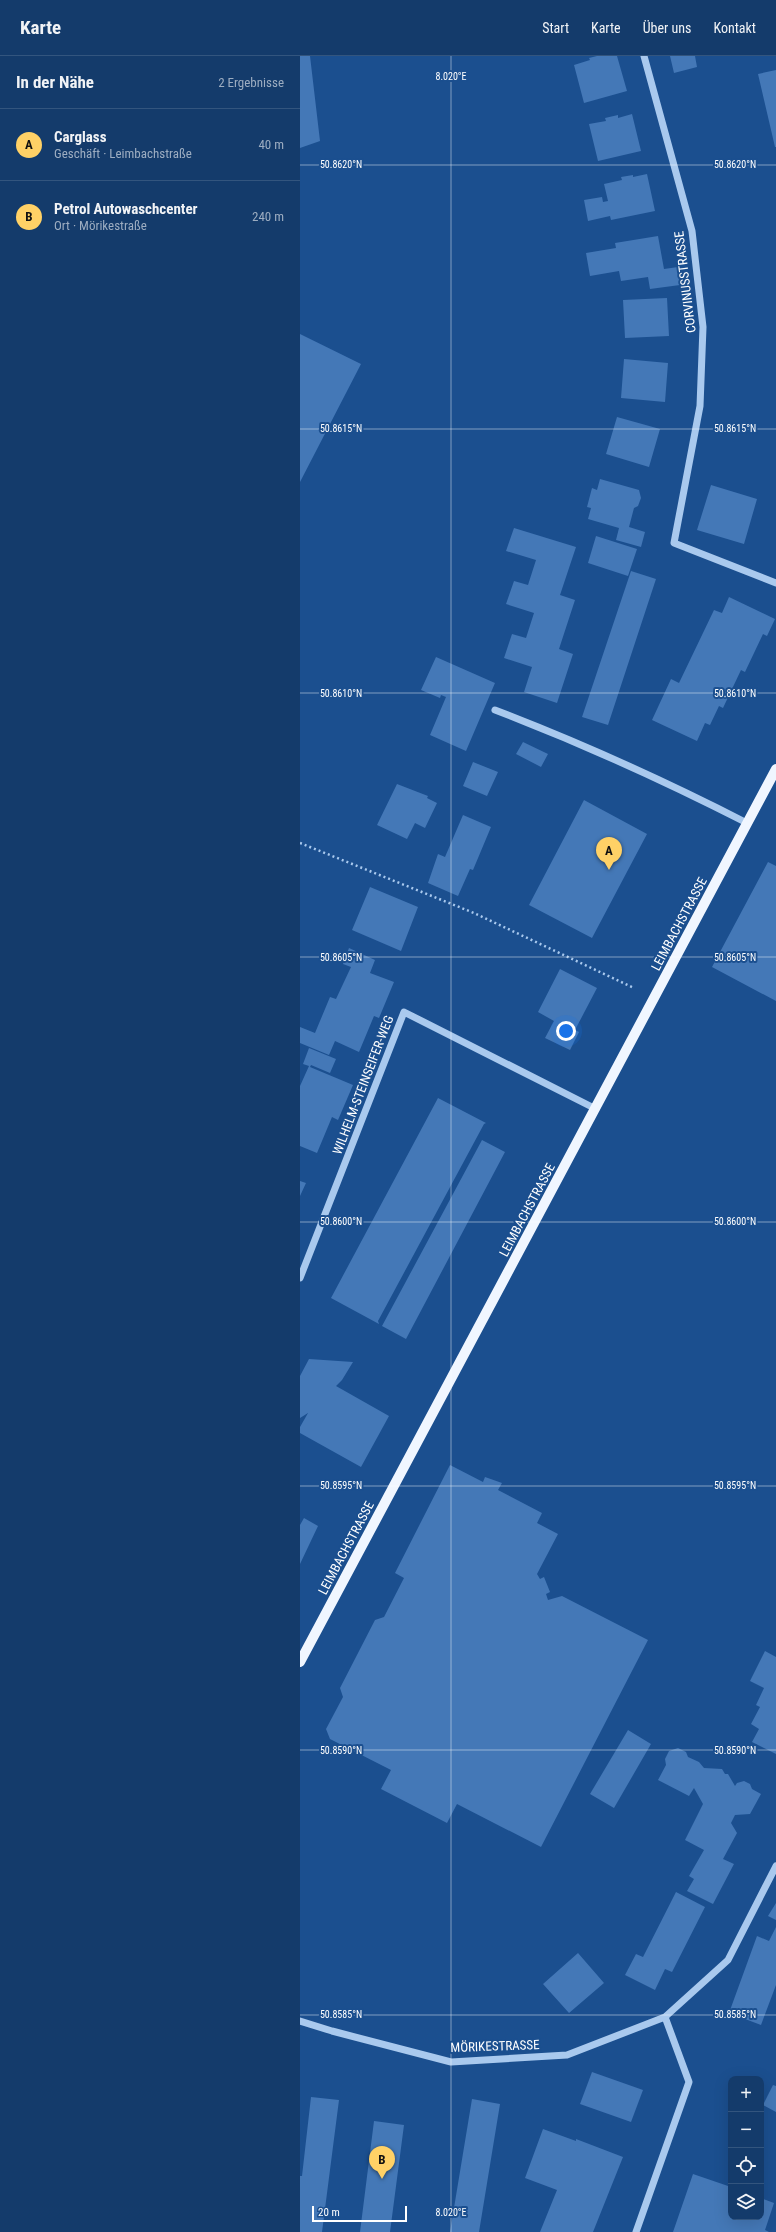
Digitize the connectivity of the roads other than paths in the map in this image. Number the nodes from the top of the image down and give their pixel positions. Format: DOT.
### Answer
graph roads {
  1 [pos="644,56"];
  2 [pos="776,583"];
  3 [pos="495,710"];
  4 [pos="776,769"];
  5 [pos="747,823"];
  6 [pos="596,1109"];
  7 [pos="300,1278"];
  8 [pos="300,1662"];
  9 [pos="776,1866"];
  10 [pos="665,2017"];
  11 [pos="300,2021"];
  12 [pos="636,2232"];
  1 -- 2 [label="street, CORVINUSSTRASSE"];
  3 -- 5 [label="street"];
  4 -- 5 [label="main road, LEIMBACHSTRASSE"];
  5 -- 6 [label="main road, LEIMBACHSTRASSE"];
  6 -- 7 [label="street, WILHELM-STEINSEIFER-WEG"];
  6 -- 8 [label="main road, LEIMBACHSTRASSE"];
  9 -- 10 [label="street, MÖRIKESTRASSE"];
  10 -- 11 [label="street, MÖRIKESTRASSE"];
  10 -- 12 [label="street"];
}
